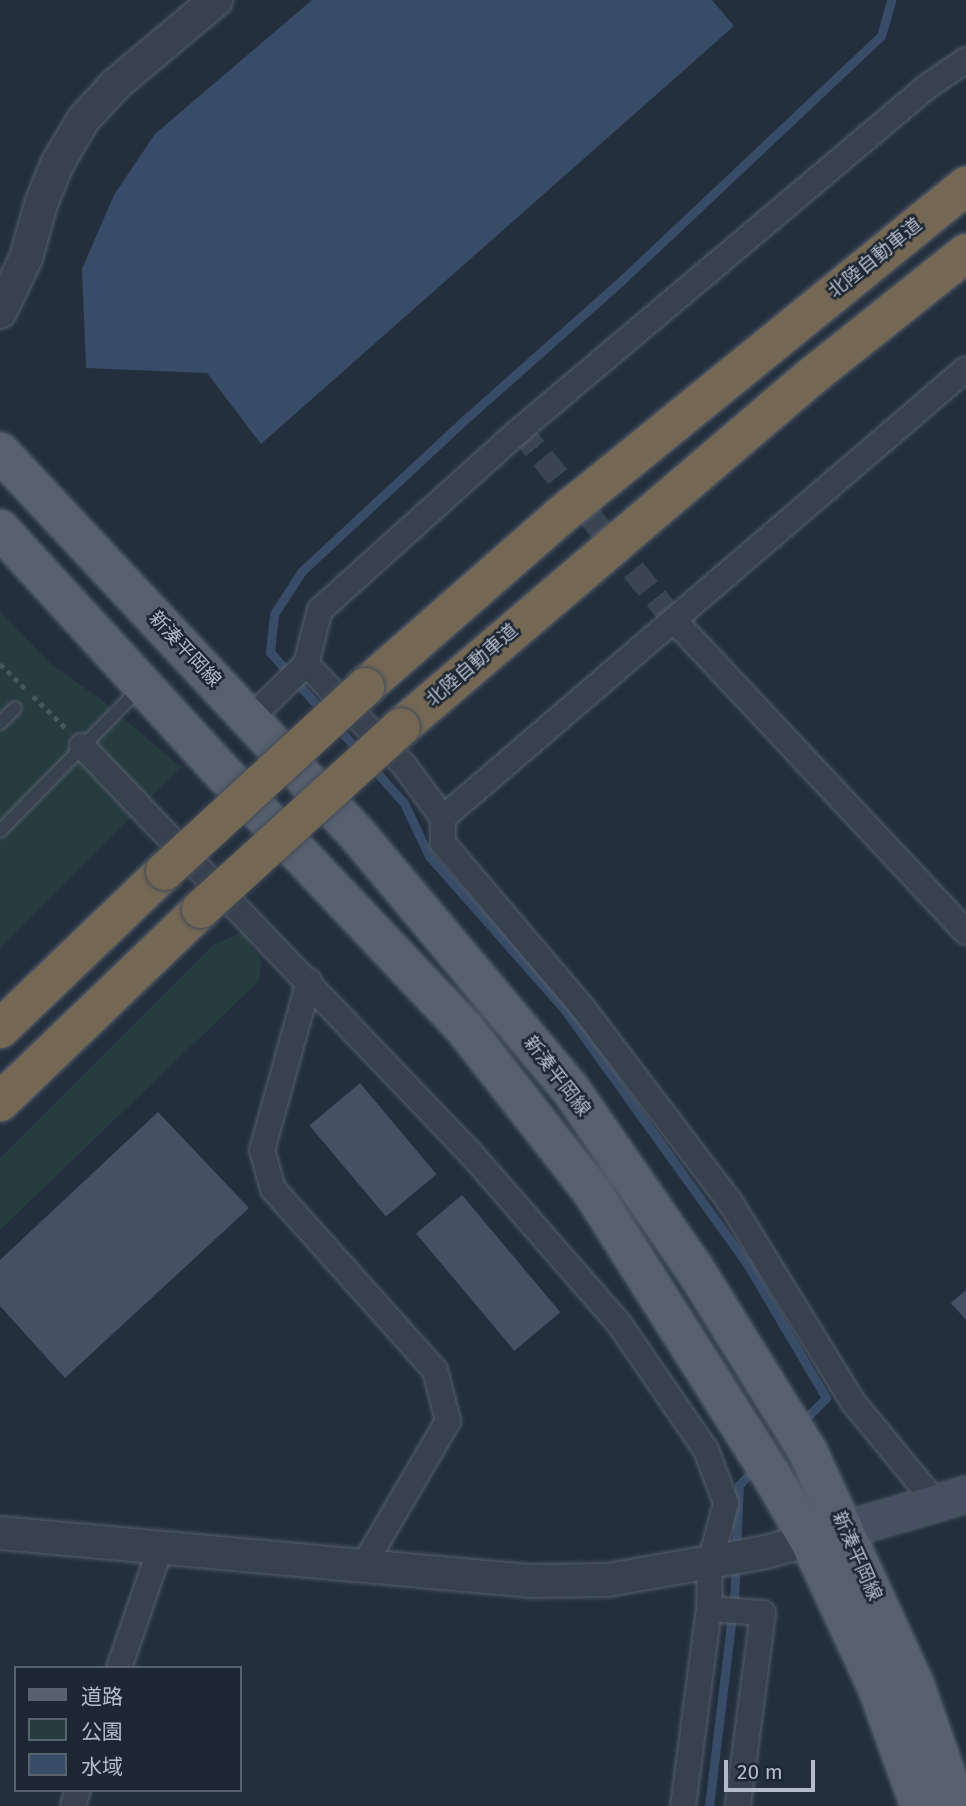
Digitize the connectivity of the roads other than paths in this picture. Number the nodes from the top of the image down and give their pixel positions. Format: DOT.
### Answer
graph roads {
  1 [pos="216,0"];
  2 [pos="966,60"];
  3 [pos="966,186"];
  4 [pos="966,253"];
  5 [pos="0,312"];
  6 [pos="966,369"];
  7 [pos="0,452"];
  8 [pos="0,529"];
  9 [pos="674,620"];
  10 [pos="306,664"];
  11 [pos="142,685"];
  12 [pos="15,708"];
  13 [pos="250,719"];
  14 [pos="0,723"];
  15 [pos="82,746"];
  16 [pos="443,818"];
  17 [pos="0,831"];
  18 [pos="966,932"];
  19 [pos="309,981"];
  20 [pos="0,1029"];
  21 [pos="0,1102"];
  22 [pos="951,1498"];
  23 [pos="0,1533"];
  24 [pos="828,1536"];
  25 [pos="161,1546"];
  26 [pos="710,1563"];
  27 [pos="365,1565"];
  28 [pos="712,1610"];
  29 [pos="120,1666"];
  30 [pos="683,1806"];
  31 [pos="738,1806"];
  32 [pos="920,1806"];
  33 [pos="957,1806"];
  1 -- 5 [label="street"];
  2 -- 10 [label="street"];
  3 -- 20 [label="highway, 北陸自動車道, bridge"];
  4 -- 21 [label="highway, 北陸自動車道, bridge"];
  6 -- 9 [label="street"];
  7 -- 13 [label="main road, 新湊平岡線"];
  8 -- 11 [label="main road, 新湊平岡線"];
  9 -- 16 [label="street"];
  9 -- 18 [label="street"];
  10 -- 13 [label="street"];
  10 -- 16 [label="street"];
  11 -- 15 [label="lane"];
  11 -- 24 [label="main road, 新湊平岡線"];
  12 -- 14 [label="lane"];
  13 -- 24 [label="main road, 新湊平岡線"];
  15 -- 17 [label="lane"];
  15 -- 19 [label="street"];
  16 -- 22 [label="street"];
  19 -- 26 [label="street"];
  19 -- 27 [label="street"];
  22 -- 24 [label="main road"];
  23 -- 25 [label="street"];
  24 -- 26 [label="street"];
  24 -- 32 [label="main road, 新湊平岡線"];
  24 -- 33 [label="main road, 新湊平岡線"];
  25 -- 27 [label="street"];
  25 -- 29 [label="street"];
  26 -- 27 [label="street"];
  26 -- 28 [label="street"];
  28 -- 30 [label="street"];
  28 -- 31 [label="street"];
}
